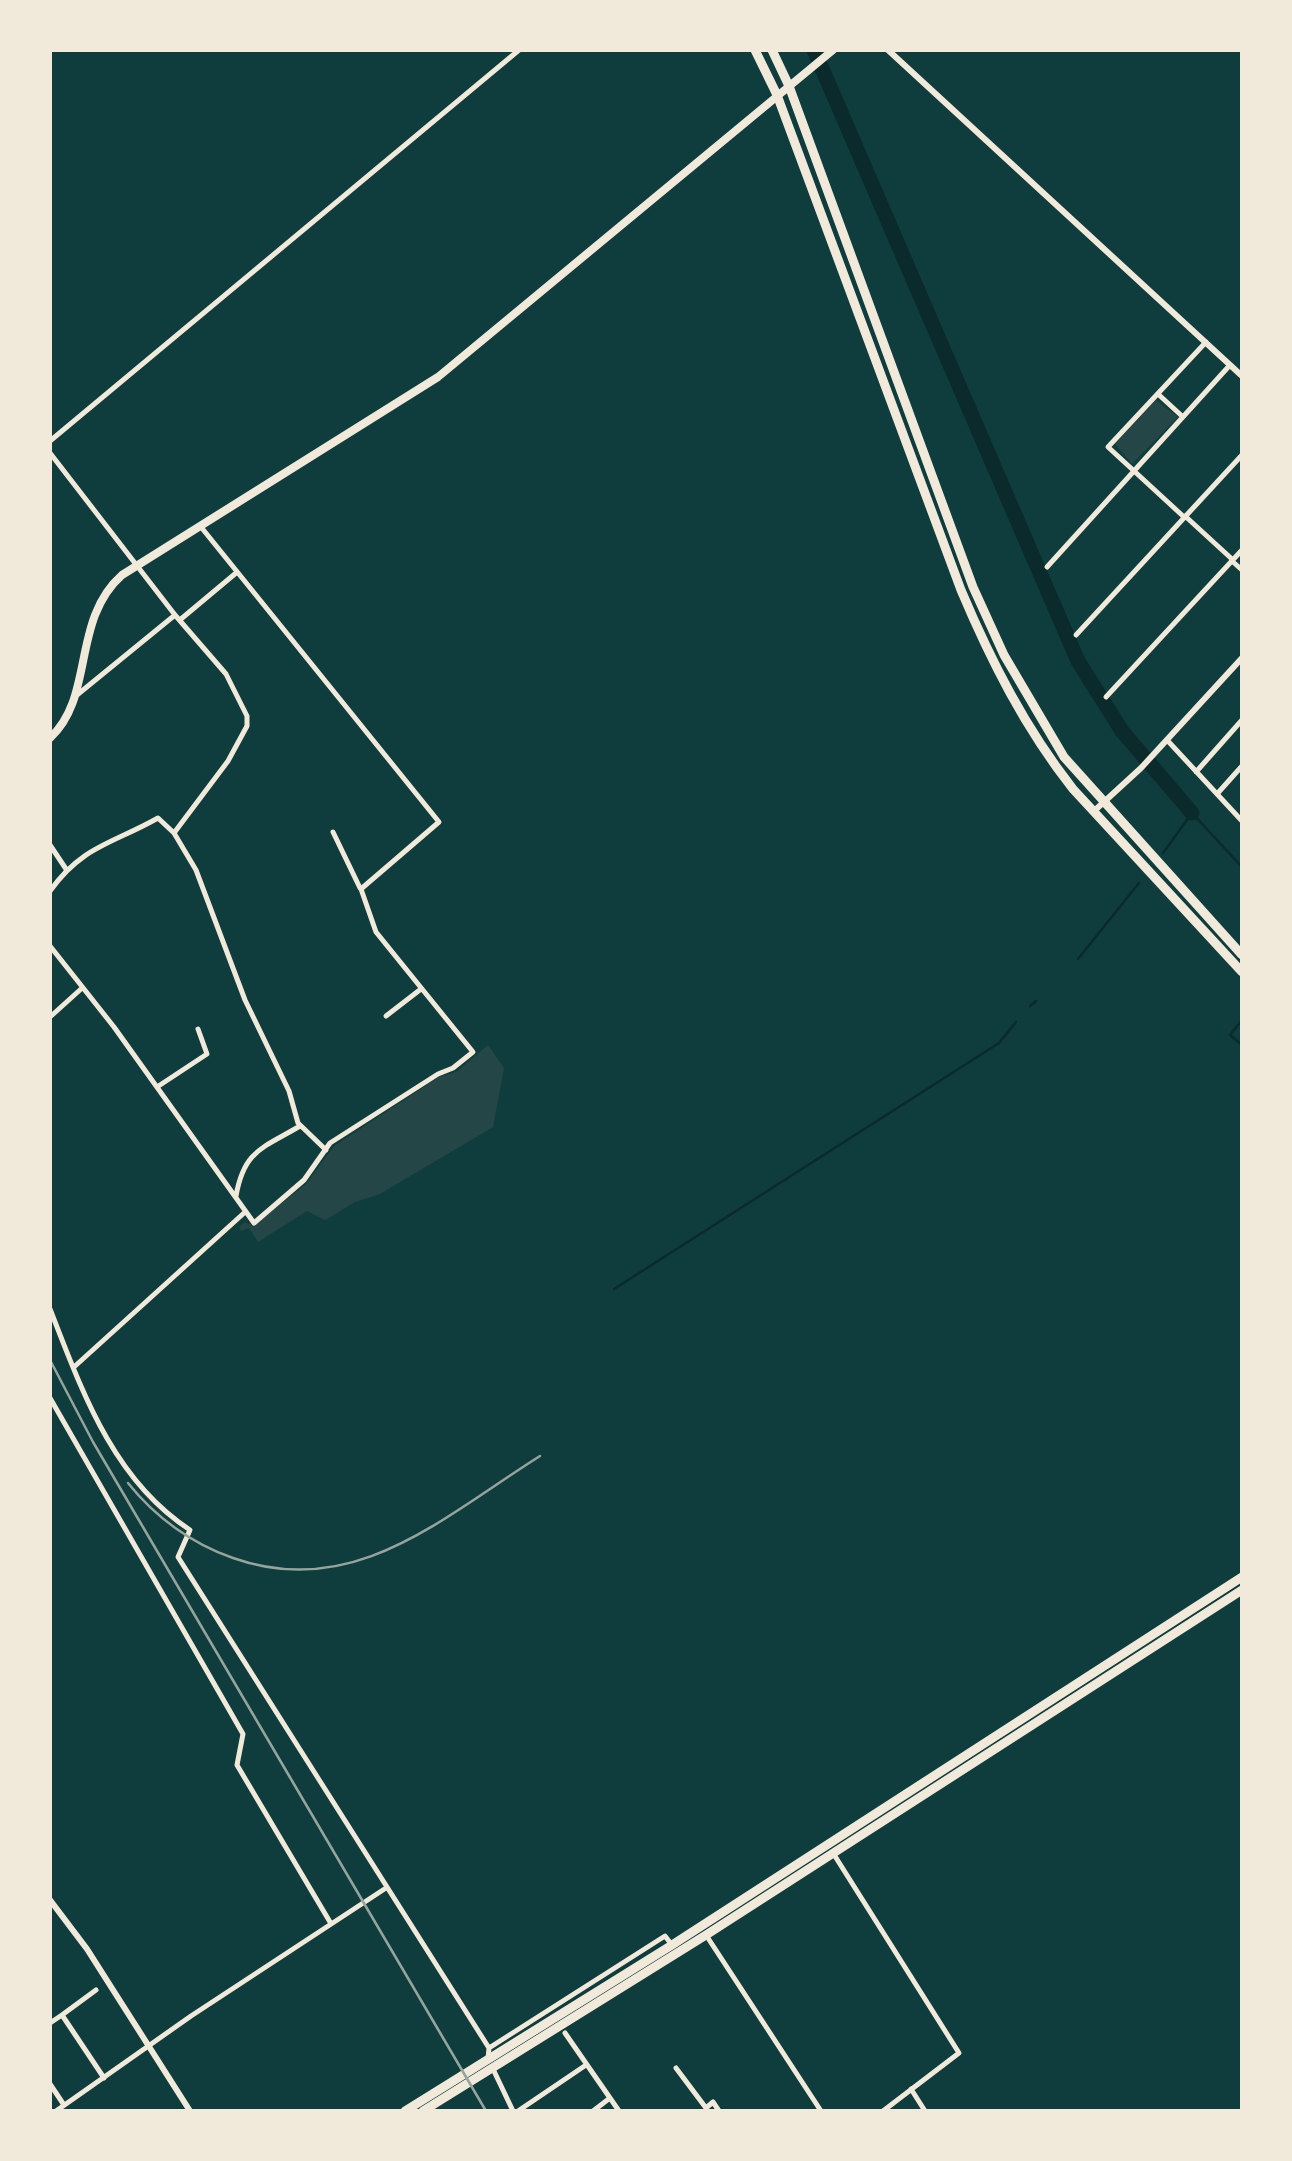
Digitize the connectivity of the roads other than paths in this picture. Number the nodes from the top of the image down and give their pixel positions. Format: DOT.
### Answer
graph roads {
  1 [pos="519,50"];
  2 [pos="755,50"];
  3 [pos="772,50"];
  4 [pos="888,50"];
  5 [pos="830,53"];
  6 [pos="788,86"];
  7 [pos="778,95"];
  8 [pos="1206,342"];
  9 [pos="1230,365"];
  10 [pos="1242,376"];
  11 [pos="1158,394"];
  12 [pos="1183,417"];
  13 [pos="50,441"];
  14 [pos="50,454"];
  15 [pos="1242,455"];
  16 [pos="1134,471"];
  17 [pos="1185,517"];
  18 [pos="200,525"];
  19 [pos="1242,550"];
  20 [pos="1232,560"];
  21 [pos="137,564"];
  22 [pos="1046,567"];
  23 [pos="1242,570"];
  24 [pos="238,572"];
  25 [pos="178,617"];
  26 [pos="1076,635"];
  27 [pos="1242,658"];
  28 [pos="1106,697"];
  29 [pos="74,698"];
  30 [pos="1242,720"];
  31 [pos="50,738"];
  32 [pos="1167,740"];
  33 [pos="1242,766"];
  34 [pos="1196,772"];
  35 [pos="1217,794"];
  36 [pos="1104,804"];
  37 [pos="1092,812"];
  38 [pos="1240,816"];
  39 [pos="332,832"];
  40 [pos="174,833"];
  41 [pos="51,849"];
  42 [pos="66,869"];
  43 [pos="360,889"];
  44 [pos="50,891"];
  45 [pos="50,946"];
  46 [pos="1242,954"];
  47 [pos="1242,972"];
  48 [pos="421,988"];
  49 [pos="81,989"];
  50 [pos="386,1016"];
  51 [pos="50,1017"];
  52 [pos="198,1029"];
  53 [pos="157,1087"];
  54 [pos="300,1126"];
  55 [pos="326,1150"];
  56 [pos="236,1196"];
  57 [pos="244,1213"];
  58 [pos="50,1308"];
  59 [pos="74,1367"];
  60 [pos="50,1398"];
  61 [pos="1242,1577"];
  62 [pos="1242,1590"];
  63 [pos="833,1853"];
  64 [pos="386,1888"];
  65 [pos="50,1900"];
  66 [pos="330,1922"];
  67 [pos="706,1935"];
  68 [pos="672,1945"];
  69 [pos="96,1990"];
  70 [pos="62,2015"];
  71 [pos="50,2023"];
  72 [pos="565,2033"];
  73 [pos="148,2048"];
  74 [pos="489,2048"];
  75 [pos="493,2064"];
  76 [pos="586,2065"];
  77 [pos="676,2068"];
  78 [pos="104,2078"];
  79 [pos="50,2084"];
  80 [pos="459,2086"];
  81 [pos="911,2089"];
  82 [pos="610,2098"];
  83 [pos="64,2105"];
  84 [pos="704,2109"];
  85 [pos="56,2111"];
  86 [pos="190,2111"];
  87 [pos="406,2111"];
  88 [pos="423,2111"];
  89 [pos="516,2111"];
  90 [pos="593,2111"];
  91 [pos="619,2111"];
  92 [pos="719,2111"];
  93 [pos="821,2111"];
  94 [pos="883,2111"];
  95 [pos="925,2111"];
  1 -- 13 [label="street"];
  2 -- 7 [label="highway"];
  3 -- 6 [label="highway"];
  4 -- 8 [label="street"];
  5 -- 6 [label="main road"];
  6 -- 7 [label="main road"];
  6 -- 36 [label="highway"];
  7 -- 18 [label="main road"];
  7 -- 37 [label="highway"];
  8 -- 9 [label="street"];
  8 -- 11 [label="street"];
  9 -- 10 [label="street"];
  9 -- 12 [label="street"];
  11 -- 12 [label="street"];
  11 -- 16 [label="street"];
  12 -- 16 [label="street"];
  14 -- 21 [label="street"];
  15 -- 17 [label="street"];
  16 -- 17 [label="street"];
  16 -- 22 [label="street"];
  17 -- 20 [label="street"];
  17 -- 26 [label="street"];
  18 -- 21 [label="main road"];
  18 -- 24 [label="street"];
  19 -- 20 [label="street"];
  20 -- 23 [label="street"];
  20 -- 28 [label="street"];
  21 -- 25 [label="street"];
  21 -- 29 [label="main road"];
  24 -- 25 [label="street"];
  24 -- 43 [label="street"];
  25 -- 29 [label="street"];
  25 -- 40 [label="street"];
  27 -- 32 [label="street"];
  29 -- 31 [label="main road"];
  30 -- 34 [label="street"];
  32 -- 34 [label="street"];
  32 -- 36 [label="street"];
  33 -- 35 [label="street"];
  34 -- 35 [label="street"];
  35 -- 38 [label="street"];
  36 -- 37 [label="street"];
  36 -- 46 [label="highway"];
  37 -- 47 [label="highway"];
  39 -- 43 [label="street"];
  40 -- 42 [label="street"];
  40 -- 54 [label="street"];
  41 -- 42 [label="street"];
  42 -- 44 [label="street"];
  43 -- 48 [label="street"];
  45 -- 49 [label="street"];
  48 -- 50 [label="street"];
  48 -- 55 [label="street"];
  49 -- 51 [label="street"];
  49 -- 53 [label="street"];
  52 -- 53 [label="street"];
  53 -- 56 [label="street"];
  54 -- 55 [label="street"];
  54 -- 56 [label="street"];
  55 -- 57 [label="street"];
  56 -- 57 [label="street"];
  57 -- 59 [label="street"];
  58 -- 59 [label="street"];
  59 -- 64 [label="street"];
  60 -- 66 [label="street"];
  61 -- 68 [label="highway"];
  62 -- 63 [label="highway"];
  63 -- 67 [label="highway"];
  63 -- 81 [label="street"];
  64 -- 66 [label="street"];
  64 -- 74 [label="street"];
  65 -- 73 [label="street"];
  66 -- 73 [label="street"];
  67 -- 75 [label="highway"];
  67 -- 93 [label="street"];
  68 -- 74 [label="street"];
  68 -- 75 [label="highway"];
  69 -- 70 [label="street"];
  70 -- 71 [label="street"];
  70 -- 78 [label="street"];
  72 -- 76 [label="street"];
  73 -- 78 [label="street"];
  73 -- 86 [label="street"];
  74 -- 89 [label="street"];
  75 -- 80 [label="highway"];
  76 -- 82 [label="street"];
  76 -- 89 [label="street"];
  77 -- 84 [label="street"];
  78 -- 83 [label="street"];
  79 -- 83 [label="street"];
  80 -- 87 [label="highway"];
  80 -- 88 [label="highway"];
  81 -- 94 [label="street"];
  81 -- 95 [label="street"];
  82 -- 90 [label="street"];
  82 -- 91 [label="street"];
  83 -- 85 [label="street"];
  84 -- 92 [label="street"];
}
